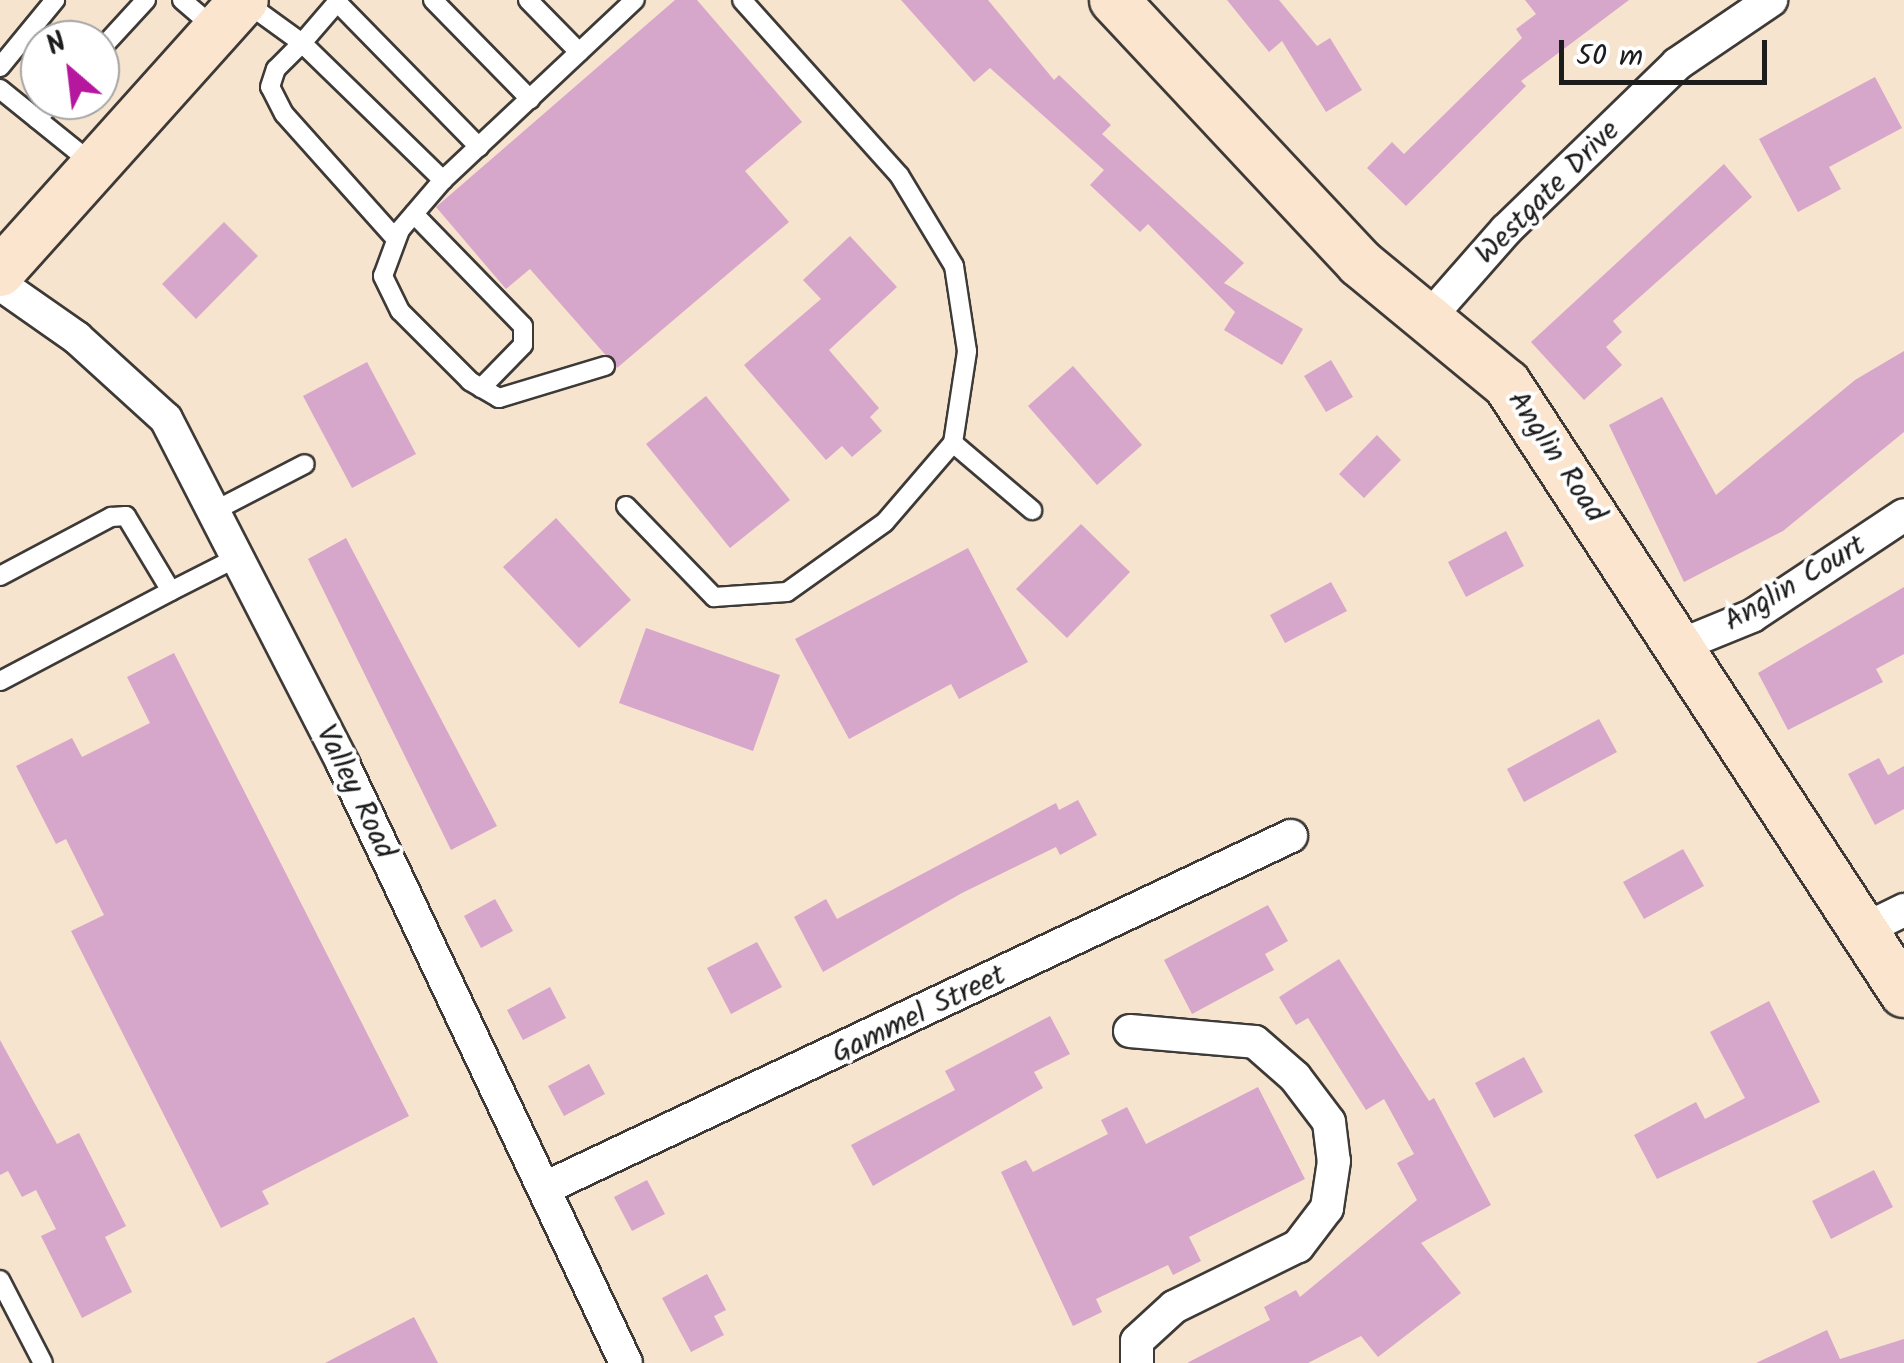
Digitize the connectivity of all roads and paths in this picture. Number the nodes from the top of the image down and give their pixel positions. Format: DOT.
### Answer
graph roads {
  1 [pos="55,0"];
  2 [pos="146,0"];
  3 [pos="182,0"];
  4 [pos="433,0"];
  5 [pos="528,0"];
  6 [pos="742,0"];
  7 [pos="1114,0"];
  8 [pos="1771,0"];
  9 [pos="338,1"];
  10 [pos="630,2"];
  11 [pos="235,10"];
  12 [pos="120,28"];
  13 [pos="302,43"];
  14 [pos="579,52"];
  15 [pos="0,67"];
  16 [pos="0,90"];
  17 [pos="530,99"];
  18 [pos="20,106"];
  19 [pos="38,120"];
  20 [pos="479,146"];
  21 [pos="97,167"];
  22 [pos="444,180"];
  23 [pos="414,214"];
  24 [pos="395,238"];
  25 [pos="0,272"];
  26 [pos="0,284"];
  27 [pos="1426,321"];
  28 [pos="605,366"];
  29 [pos="481,388"];
  30 [pos="952,443"];
  31 [pos="304,464"];
  32 [pos="626,506"];
  33 [pos="1032,510"];
  34 [pos="214,512"];
  35 [pos="1904,515"];
  36 [pos="236,558"];
  37 [pos="0,576"];
  38 [pos="171,592"];
  39 [pos="1682,645"];
  40 [pos="0,681"];
  41 [pos="1291,836"];
  42 [pos="1884,920"];
  43 [pos="1904,993"];
  44 [pos="1130,1030"];
  45 [pos="545,1188"];
  46 [pos="0,1280"];
  47 [pos="43,1363"];
  48 [pos="626,1363"];
  49 [pos="1138,1363"];
  1 -- 15 [label="lane"];
  2 -- 12 [label="lane"];
  3 -- 11 [label="lane"];
  4 -- 17 [label="lane"];
  5 -- 14 [label="lane"];
  6 -- 30 [label="lane"];
  7 -- 27 [label="street, Anglin Road"];
  8 -- 27 [label="street, Westgate Drive"];
  9 -- 13 [label="lane"];
  9 -- 20 [label="lane"];
  10 -- 14 [label="lane"];
  11 -- 13 [label="lane"];
  11 -- 21 [label="street"];
  13 -- 22 [label="lane"];
  13 -- 24 [label="lane"];
  14 -- 17 [label="lane"];
  16 -- 18 [label="lane"];
  17 -- 20 [label="lane"];
  19 -- 21 [label="lane"];
  20 -- 22 [label="lane"];
  21 -- 25 [label="street"];
  22 -- 23 [label="lane"];
  23 -- 24 [label="lane"];
  23 -- 29 [label="lane"];
  24 -- 29 [label="lane"];
  26 -- 34 [label="street, Valley Road"];
  27 -- 39 [label="street, Anglin Road"];
  28 -- 29 [label="lane"];
  30 -- 32 [label="lane"];
  30 -- 33 [label="lane"];
  31 -- 34 [label="lane"];
  34 -- 36 [label="street, Valley Road"];
  35 -- 39 [label="street, Anglin Court"];
  36 -- 38 [label="lane"];
  36 -- 45 [label="street, Valley Road"];
  37 -- 38 [label="lane"];
  38 -- 40 [label="lane"];
  39 -- 42 [label="street, Anglin Road"];
  41 -- 45 [label="street, Gammel Street"];
  42 -- 43 [label="street, Anglin Road"];
  44 -- 49 [label="street"];
  45 -- 48 [label="street, Valley Road"];
  46 -- 47 [label="lane"];
}
